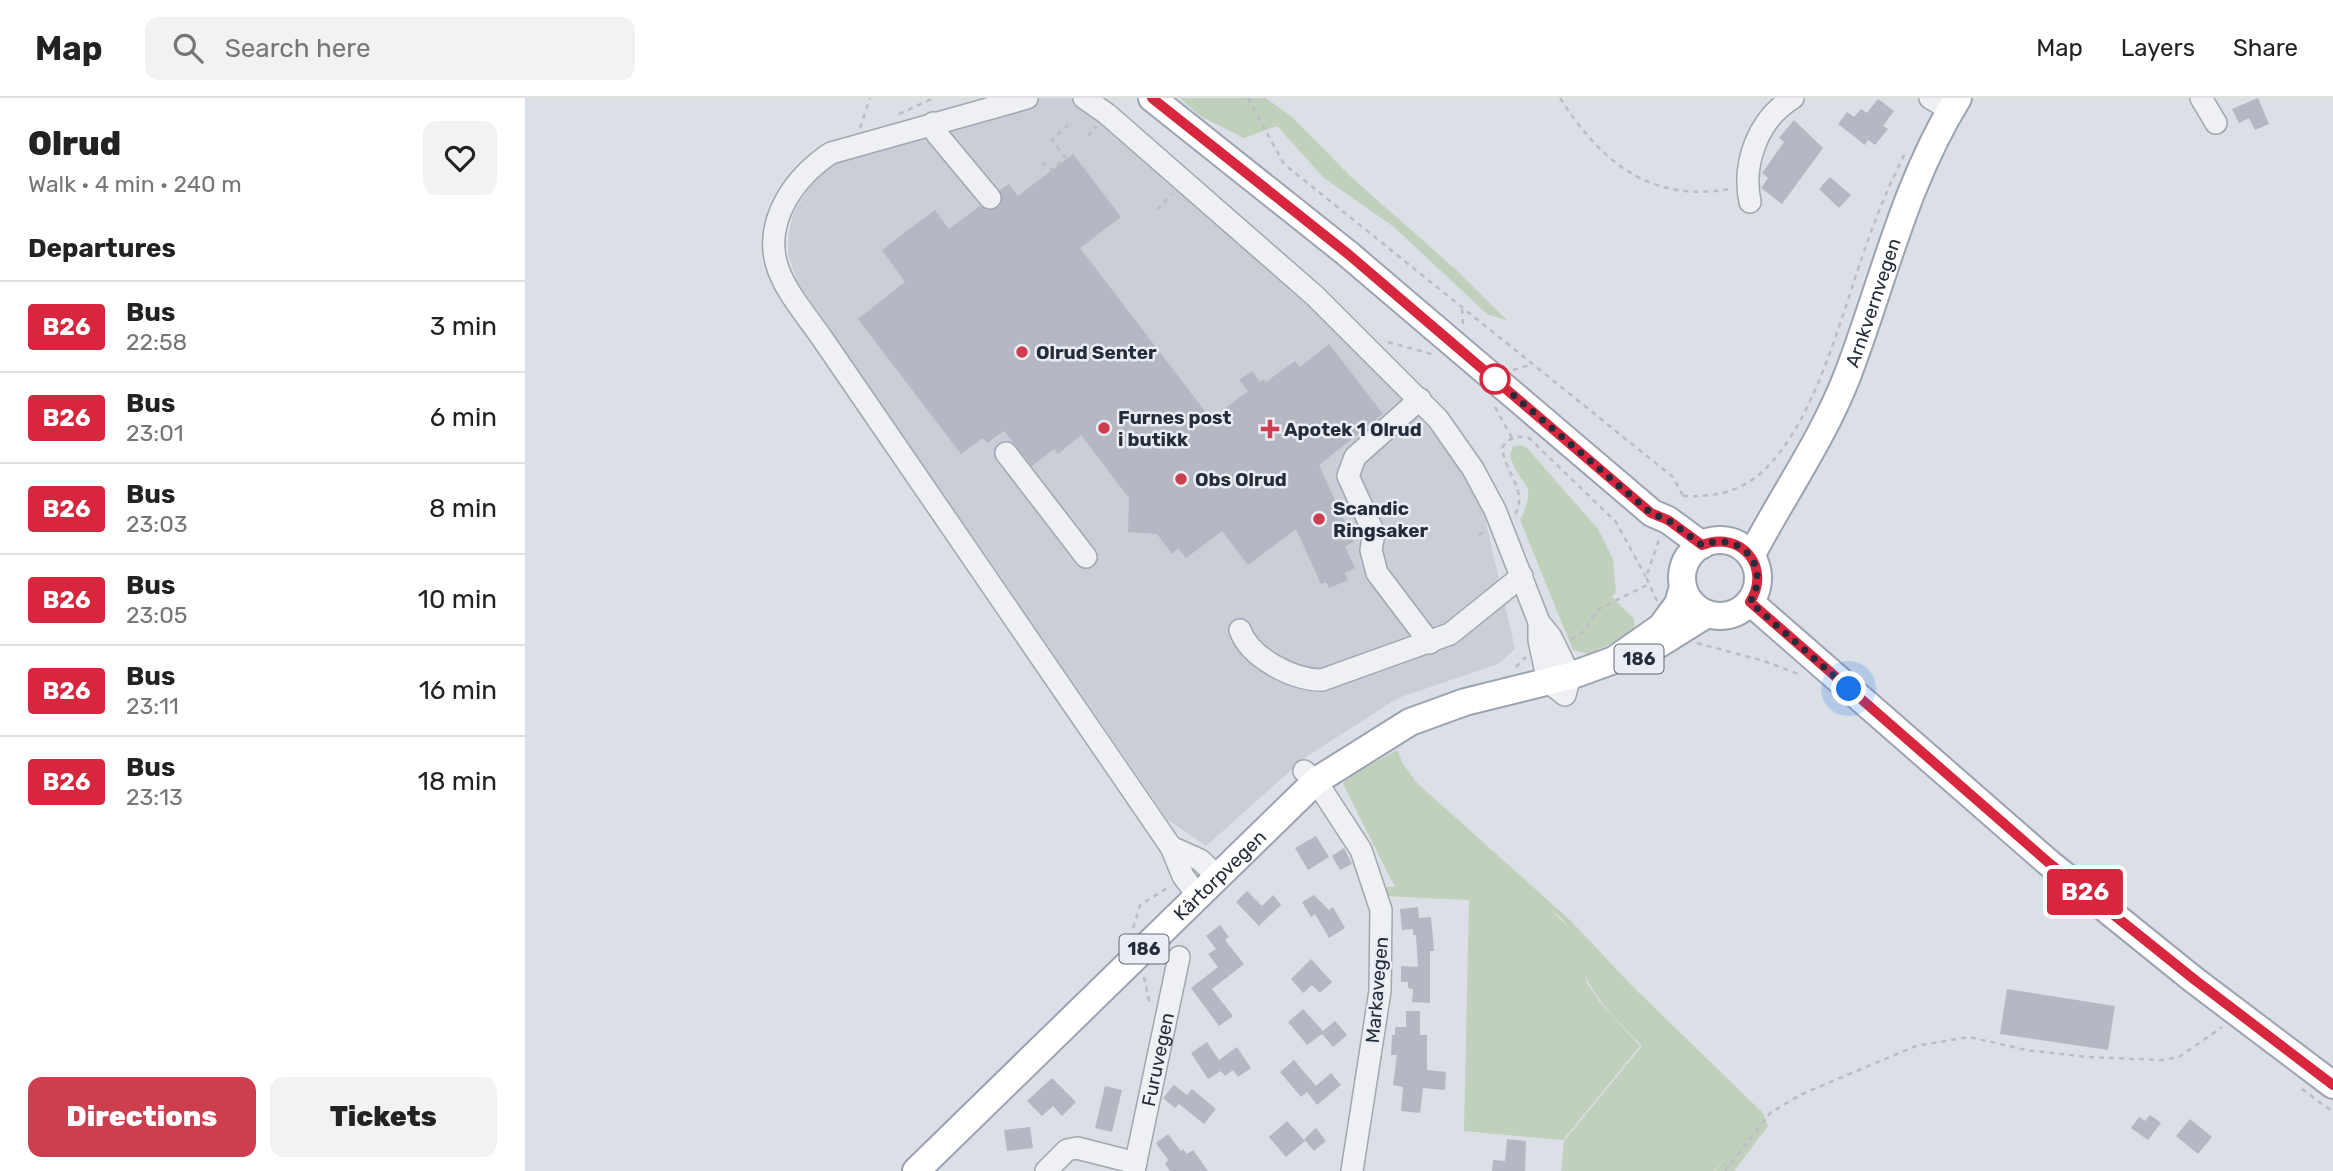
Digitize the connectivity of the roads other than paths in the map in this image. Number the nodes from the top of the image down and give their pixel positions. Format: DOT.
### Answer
graph roads {
  1 [pos="1027,98"];
  2 [pos="1084,98"];
  3 [pos="1152,98"];
  4 [pos="1793,98"];
  5 [pos="2201,98"];
  6 [pos="1946,102"];
  7 [pos="933,122"];
  8 [pos="2215,123"];
  9 [pos="1749,194"];
  10 [pos="990,198"];
  11 [pos="1420,399"];
  12 [pos="1006,453"];
  13 [pos="1743,550"];
  14 [pos="1694,552"];
  15 [pos="1086,557"];
  16 [pos="1522,576"];
  17 [pos="1683,586"];
  18 [pos="1750,602"];
  19 [pos="1707,614"];
  20 [pos="1240,631"];
  21 [pos="1430,643"];
  22 [pos="1561,685"];
  23 [pos="1310,776"];
  24 [pos="1171,847"];
  25 [pos="1218,877"];
  26 [pos="1198,896"];
  27 [pos="1179,957"];
  28 [pos="2333,1085"];
  29 [pos="1135,1167"];
  30 [pos="916,1171"];
  31 [pos="1046,1171"];
  32 [pos="1352,1171"];
  1 -- 7 [label="street"];
  2 -- 11 [label="street"];
  3 -- 14 [label="main road"];
  4 -- 9 [label="street"];
  5 -- 8 [label="street"];
  6 -- 13 [label="main road, Arnkvernvegen"];
  7 -- 10 [label="street"];
  7 -- 24 [label="street"];
  11 -- 16 [label="street"];
  11 -- 21 [label="street"];
  12 -- 15 [label="street"];
  13 -- 14 [label="main road"];
  13 -- 18 [label="main road"];
  14 -- 17 [label="main road"];
  16 -- 21 [label="street"];
  16 -- 22 [label="street"];
  17 -- 19 [label="main road"];
  17 -- 22 [label="main road, Kårtorpvegen / 186"];
  18 -- 19 [label="main road"];
  18 -- 28 [label="main road"];
  19 -- 22 [label="main road, Kårtorpvegen / 186"];
  20 -- 21 [label="street"];
  22 -- 23 [label="main road, Kårtorpvegen / 186"];
  23 -- 25 [label="main road, Kårtorpvegen / 186"];
  23 -- 32 [label="street, Markavegen"];
  24 -- 25 [label="street"];
  24 -- 26 [label="street"];
  25 -- 26 [label="main road, Kårtorpvegen / 186"];
  26 -- 30 [label="main road, Kårtorpvegen / 186"];
  27 -- 29 [label="street, Furuvegen"];
  29 -- 31 [label="street, Furuvegen"];
}
